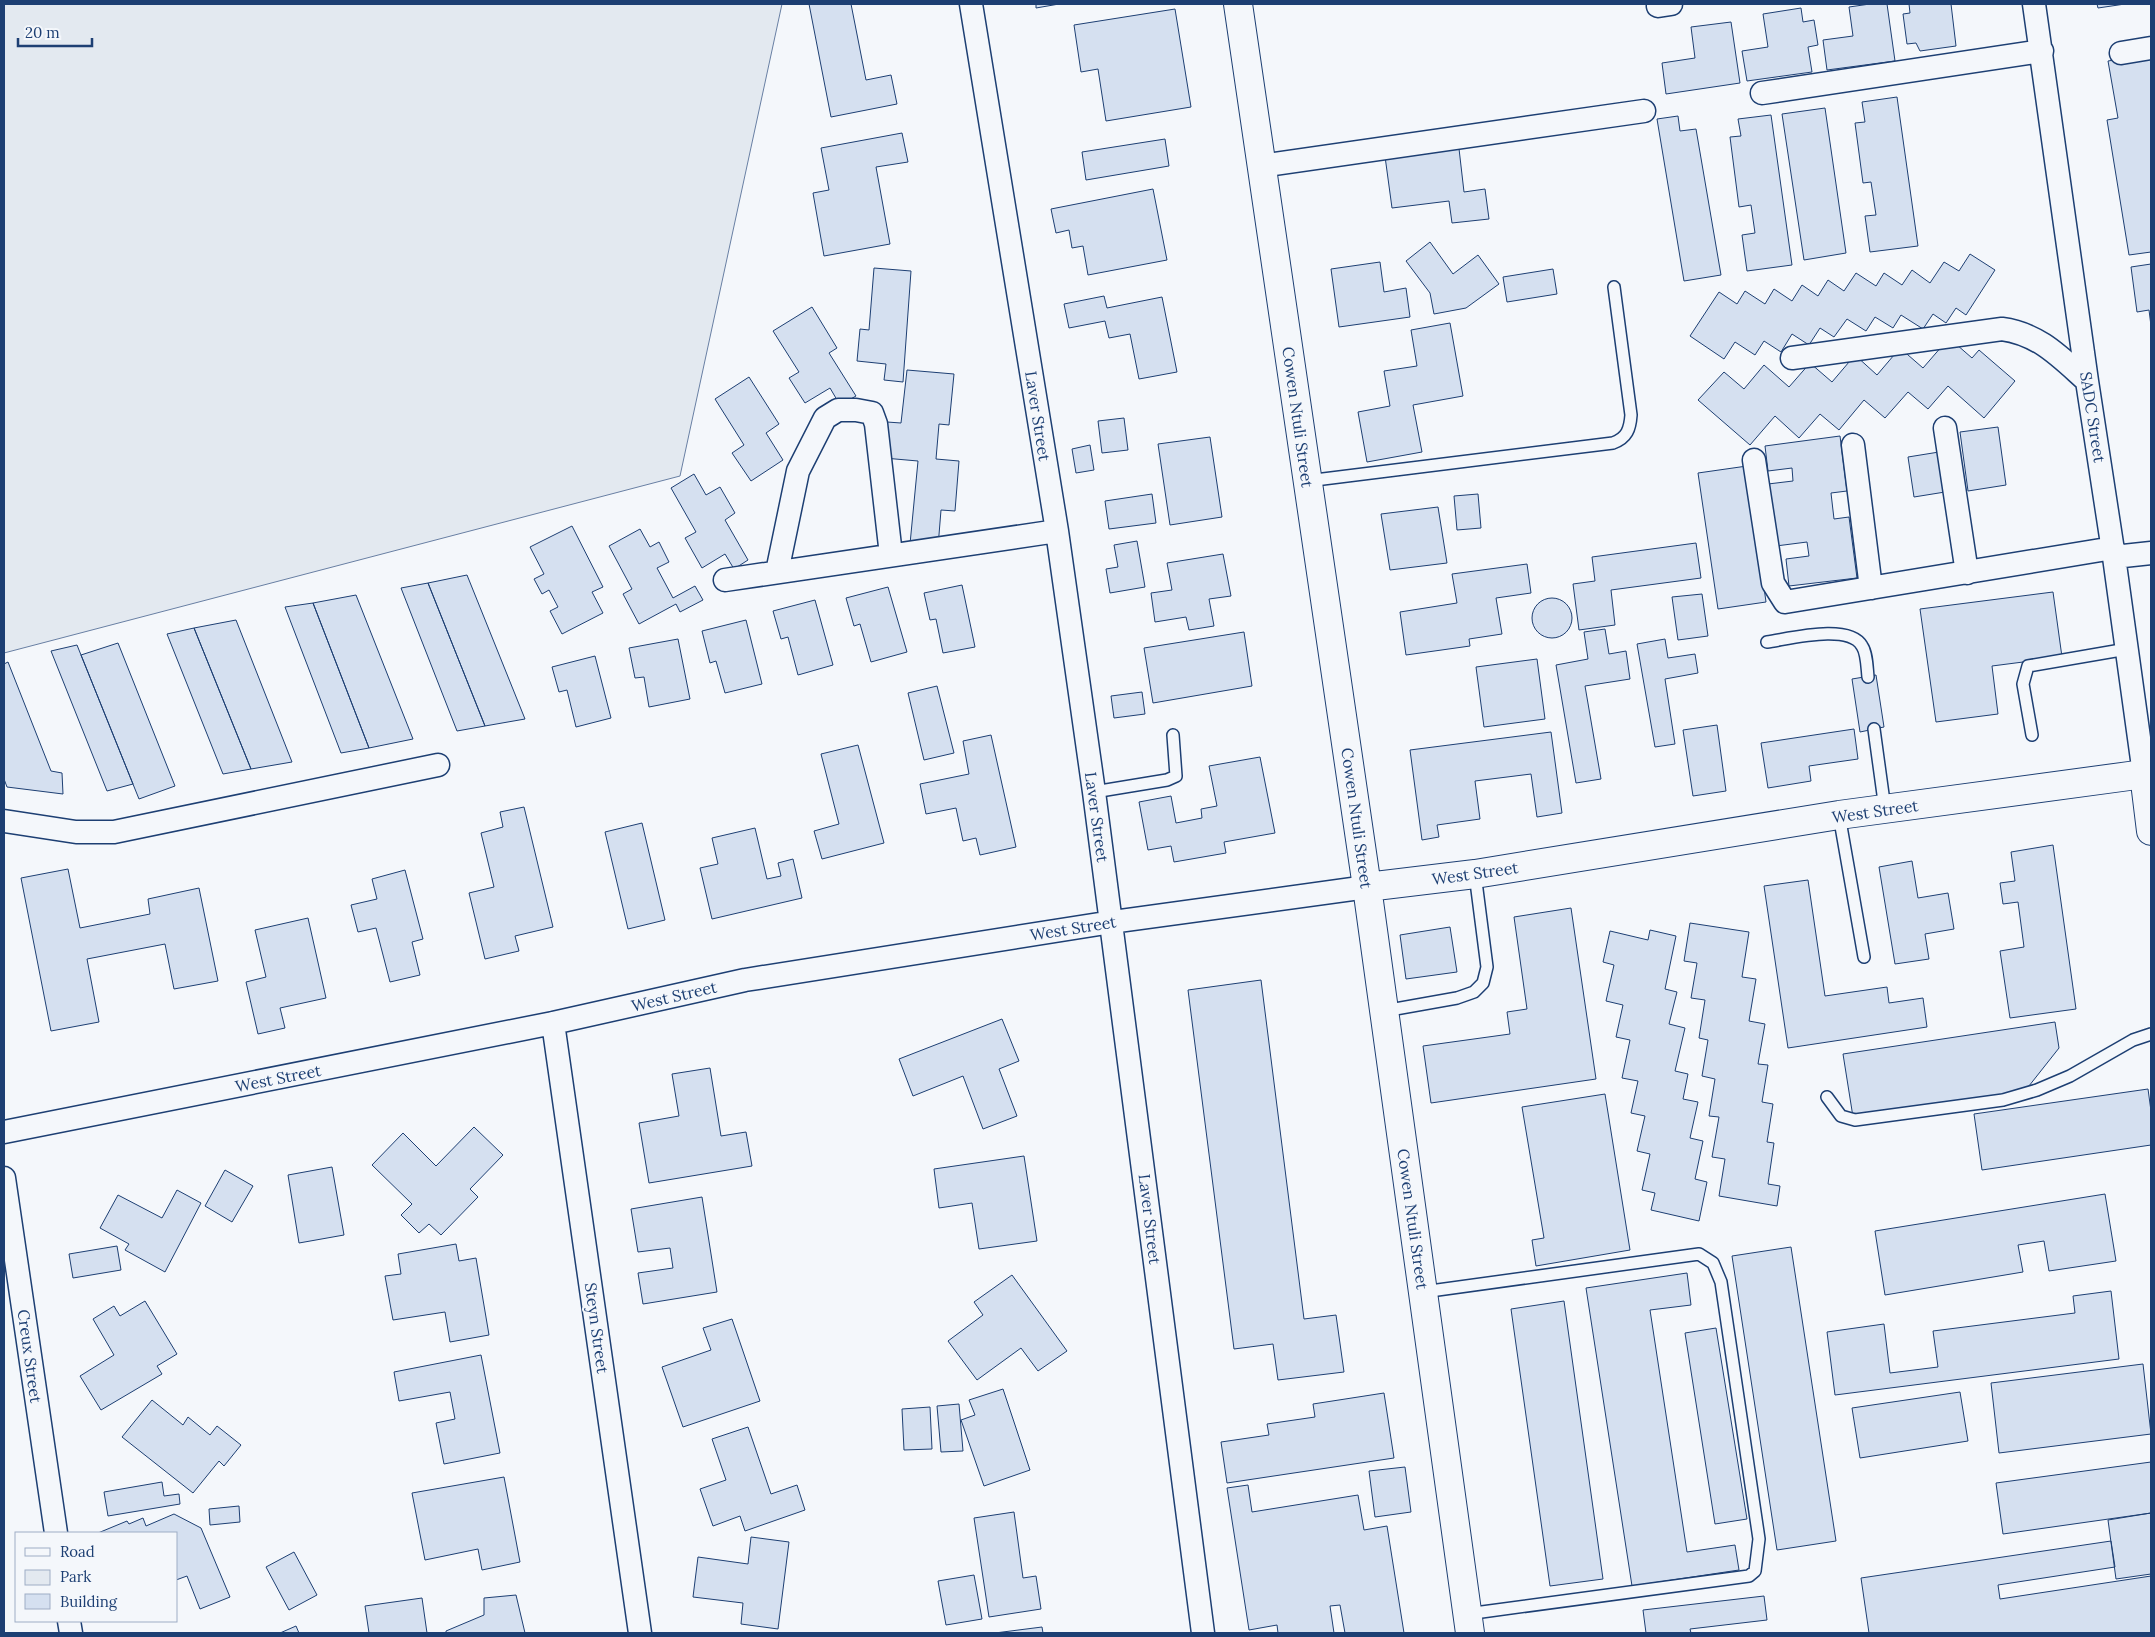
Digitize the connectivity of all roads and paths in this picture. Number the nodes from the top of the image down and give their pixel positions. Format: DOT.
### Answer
graph roads {
  1 [pos="971,4"];
  2 [pos="1238,4"];
  3 [pos="2034,4"];
  4 [pos="2151,48"];
  5 [pos="2042,51"];
  6 [pos="2121,53"];
  7 [pos="1762,93"];
  8 [pos="1644,111"];
  9 [pos="1261,166"];
  10 [pos="1614,287"];
  11 [pos="1792,358"];
  12 [pos="2087,381"];
  13 [pos="1945,428"];
  14 [pos="1853,445"];
  15 [pos="1754,460"];
  16 [pos="1307,481"];
  17 [pos="1057,530"];
  18 [pos="2114,553"];
  19 [pos="2151,553"];
  20 [pos="891,555"];
  21 [pos="777,572"];
  22 [pos="1967,573"];
  23 [pos="725,580"];
  24 [pos="1871,588"];
  25 [pos="1767,642"];
  26 [pos="2126,648"];
  27 [pos="1868,677"];
  28 [pos="1874,730"];
  29 [pos="1173,735"];
  30 [pos="2032,735"];
  31 [pos="438,765"];
  32 [pos="2147,774"];
  33 [pos="1094,792"];
  34 [pos="1885,809"];
  35 [pos="1839,815"];
  36 [pos="4,821"];
  37 [pos="2151,831"];
  38 [pos="1476,874"];
  39 [pos="1367,887"];
  40 [pos="1112,922"];
  41 [pos="1864,957"];
  42 [pos="1384,1011"];
  43 [pos="553,1023"];
  44 [pos="2151,1034"];
  45 [pos="1827,1097"];
  46 [pos="4,1132"];
  47 [pos="4,1178"];
  48 [pos="1423,1292"];
  49 [pos="56,1532"];
  50 [pos="1469,1624"];
  51 [pos="640,1633"];
  52 [pos="1203,1633"];
  1 -- 17 [label="street, Laver Street"];
  2 -- 9 [label="street, Cowen Ntuli Street"];
  3 -- 5 [label="street, SADC Street"];
  4 -- 6 [label="street"];
  5 -- 7 [label="street"];
  5 -- 12 [label="street, SADC Street"];
  8 -- 9 [label="street"];
  9 -- 16 [label="street, Cowen Ntuli Street"];
  10 -- 16 [label="lane"];
  11 -- 12 [label="street"];
  12 -- 18 [label="street, SADC Street"];
  13 -- 22 [label="street"];
  14 -- 24 [label="street"];
  15 -- 24 [label="street"];
  16 -- 39 [label="street, Cowen Ntuli Street"];
  17 -- 20 [label="street"];
  17 -- 33 [label="street, Laver Street"];
  18 -- 19 [label="street"];
  18 -- 22 [label="street"];
  18 -- 26 [label="street, SADC Street"];
  20 -- 21 [label="street"];
  20 -- 21 [label="street"];
  21 -- 23 [label="street"];
  22 -- 24 [label="street"];
  25 -- 27 [label="lane"];
  26 -- 30 [label="lane"];
  26 -- 32 [label="street, SADC Street"];
  28 -- 34 [label="lane"];
  29 -- 33 [label="lane"];
  31 -- 36 [label="street"];
  32 -- 34 [label="street, West Street"];
  32 -- 37 [label="street, SADC Street"];
  33 -- 40 [label="street, Laver Street"];
  34 -- 35 [label="street, West Street"];
  35 -- 38 [label="street, West Street"];
  35 -- 41 [label="lane"];
  38 -- 39 [label="street, West Street"];
  38 -- 42 [label="lane"];
  39 -- 40 [label="street, West Street"];
  39 -- 42 [label="street, Cowen Ntuli Street"];
  40 -- 43 [label="street, West Street"];
  40 -- 52 [label="street, Laver Street"];
  42 -- 48 [label="street, Cowen Ntuli Street"];
  43 -- 46 [label="street, West Street"];
  43 -- 51 [label="street, Steyn Street"];
  44 -- 45 [label="lane"];
  47 -- 49 [label="street, Creux Street"];
  48 -- 50 [label="street, Cowen Ntuli Street"];
  48 -- 50 [label="lane"];
}
